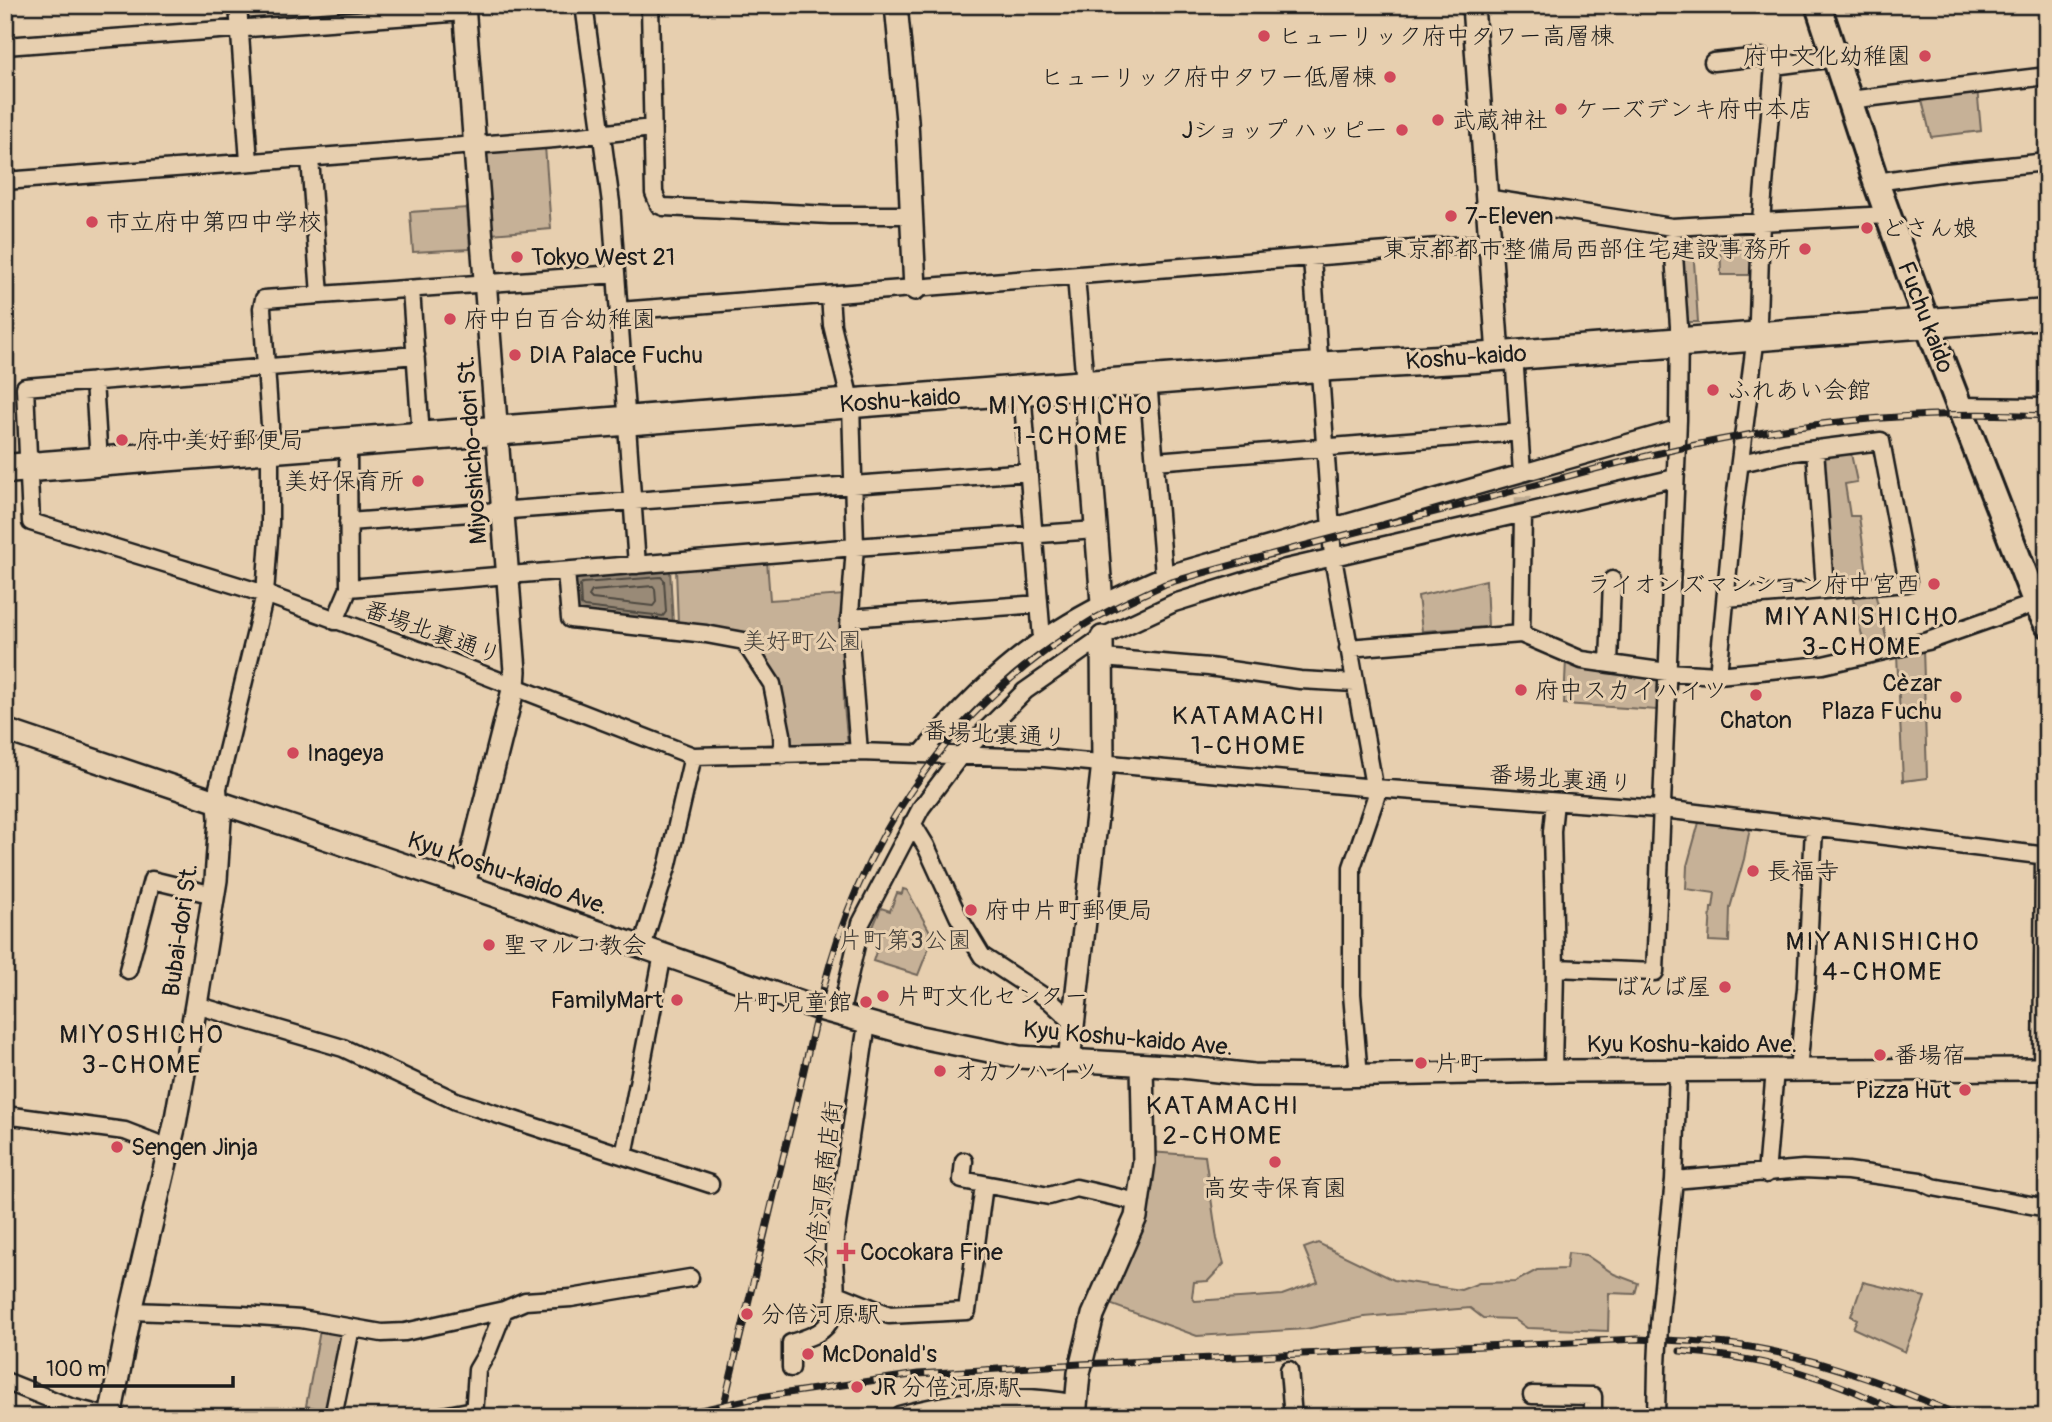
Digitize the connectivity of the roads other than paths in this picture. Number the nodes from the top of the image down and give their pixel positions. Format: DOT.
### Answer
graph roads {
  1 [pos="238,5"];
  2 [pos="584,5"];
  3 [pos="650,5"];
  4 [pos="896,5"];
  5 [pos="1473,5"];
  6 [pos="1825,6"];
  7 [pos="464,9"];
  8 [pos="239,29"];
  9 [pos="5,46"];
  10 [pos="1836,58"];
  11 [pos="1713,62"];
  12 [pos="1773,66"];
  13 [pos="2047,76"];
  14 [pos="1849,100"];
  15 [pos="652,128"];
  16 [pos="601,135"];
  17 [pos="475,145"];
  18 [pos="310,158"];
  19 [pos="249,162"];
  20 [pos="2047,162"];
  21 [pos="5,181"];
  22 [pos="1876,182"];
  23 [pos="1486,198"];
  24 [pos="911,215"];
  25 [pos="1888,215"];
  26 [pos="1761,221"];
  27 [pos="1672,227"];
  28 [pos="1490,243"];
  29 [pos="1312,258"];
  30 [pos="616,274"];
  31 [pos="1076,276"];
  32 [pos="485,283"];
  33 [pos="411,289"];
  34 [pos="915,289"];
  35 [pos="320,295"];
  36 [pos="830,295"];
  37 [pos="619,312"];
  38 [pos="2047,314"];
  39 [pos="1927,323"];
  40 [pos="1757,335"];
  41 [pos="1679,341"];
  42 [pos="416,355"];
  43 [pos="1506,355"];
  44 [pos="267,367"];
  45 [pos="1319,367"];
  46 [pos="1148,380"];
  47 [pos="94,381"];
  48 [pos="1085,385"];
  49 [pos="1022,390"];
  50 [pos="851,404"];
  51 [pos="1960,406"];
  52 [pos="2047,407"];
  53 [pos="627,421"];
  54 [pos="1677,429"];
  55 [pos="496,431"];
  56 [pos="1520,432"];
  57 [pos="421,437"];
  58 [pos="348,442"];
  59 [pos="1325,448"];
  60 [pos="270,449"];
  61 [pos="1815,449"];
  62 [pos="1155,461"];
  63 [pos="99,462"];
  64 [pos="1741,463"];
  65 [pos="16,468"];
  66 [pos="1029,472"];
  67 [pos="1522,473"];
  68 [pos="1675,478"];
  69 [pos="855,484"];
  70 [pos="633,501"];
  71 [pos="503,511"];
  72 [pos="1523,514"];
  73 [pos="348,522"];
  74 [pos="1330,529"];
  75 [pos="1096,530"];
  76 [pos="1034,535"];
  77 [pos="855,547"];
  78 [pos="1333,558"];
  79 [pos="637,565"];
  80 [pos="566,571"];
  81 [pos="507,575"];
  82 [pos="1164,575"];
  83 [pos="1612,580"];
  84 [pos="349,588"];
  85 [pos="1825,589"];
  86 [pos="265,594"];
  87 [pos="1726,598"];
  88 [pos="2041,598"];
  89 [pos="1102,603"];
  90 [pos="1039,604"];
  91 [pos="849,618"];
  92 [pos="335,621"];
  93 [pos="2047,624"];
  94 [pos="1521,634"];
  95 [pos="1042,639"];
  96 [pos="1102,648"];
  97 [pos="1348,648"];
  98 [pos="1609,664"];
  99 [pos="1667,671"];
  100 [pos="1718,675"];
  101 [pos="1355,683"];
  102 [pos="514,686"];
  103 [pos="5,730"];
  104 [pos="859,752"];
  105 [pos="922,753"];
  106 [pos="783,755"];
  107 [pos="961,755"];
  108 [pos="693,756"];
  109 [pos="1103,763"];
  110 [pos="1375,788"];
  111 [pos="219,802"];
  112 [pos="1555,802"];
  113 [pos="1661,809"];
  114 [pos="912,822"];
  115 [pos="1814,828"];
  116 [pos="2045,855"];
  117 [pos="464,885"];
  118 [pos="214,895"];
  119 [pos="642,947"];
  120 [pos="663,954"];
  121 [pos="1555,968"];
  122 [pos="128,971"];
  123 [pos="196,1005"];
  124 [pos="840,1016"];
  125 [pos="1073,1022"];
  126 [pos="867,1024"];
  127 [pos="1069,1061"];
  128 [pos="1142,1065"];
  129 [pos="2045,1069"];
  130 [pos="1678,1070"];
  131 [pos="1775,1070"];
  132 [pos="1798,1070"];
  133 [pos="1553,1071"];
  134 [pos="1360,1076"];
  135 [pos="5,1115"];
  136 [pos="169,1148"];
  137 [pos="624,1156"];
  138 [pos="964,1161"];
  139 [pos="1766,1174"];
  140 [pos="1674,1180"];
  141 [pos="710,1184"];
  142 [pos="984,1185"];
  143 [pos="1138,1202"];
  144 [pos="2047,1208"];
  145 [pos="690,1278"];
  146 [pos="835,1293"];
  147 [pos="504,1310"];
  148 [pos="131,1311"];
  149 [pos="351,1328"];
  150 [pos="791,1368"];
  151 [pos="1289,1370"];
  152 [pos="5,1381"];
  153 [pos="1532,1395"];
  154 [pos="952,1411"];
  155 [pos="1075,1411"];
  156 [pos="474,1413"];
  157 [pos="926,1414"];
  158 [pos="110,1417"];
  159 [pos="333,1417"];
  160 [pos="437,1417"];
  161 [pos="901,1417"];
  162 [pos="1293,1417"];
  163 [pos="1593,1417"];
  164 [pos="1656,1417"];
  1 -- 8 [label="street"];
  2 -- 16 [label="street"];
  3 -- 15 [label="street"];
  4 -- 24 [label="street"];
  5 -- 23 [label="street"];
  6 -- 10 [label="main road, Fuchu kaido"];
  7 -- 8 [label="street"];
  7 -- 17 [label="street, Miyoshicho-dori St."];
  8 -- 9 [label="street"];
  8 -- 19 [label="street"];
  10 -- 12 [label="street"];
  10 -- 14 [label="main road, Fuchu kaido"];
  11 -- 12 [label="street"];
  12 -- 26 [label="street"];
  13 -- 14 [label="street"];
  14 -- 22 [label="main road, Fuchu kaido"];
  15 -- 16 [label="street"];
  15 -- 24 [label="street"];
  16 -- 17 [label="street"];
  16 -- 30 [label="street"];
  17 -- 18 [label="street"];
  17 -- 32 [label="street, Miyoshicho-dori St."];
  18 -- 19 [label="street"];
  18 -- 35 [label="street"];
  19 -- 21 [label="street"];
  20 -- 22 [label="street"];
  22 -- 25 [label="main road, Fuchu kaido"];
  23 -- 27 [label="street"];
  23 -- 28 [label="street"];
  24 -- 34 [label="street"];
  25 -- 26 [label="street"];
  25 -- 39 [label="main road, Fuchu kaido"];
  26 -- 27 [label="street"];
  26 -- 40 [label="street"];
  27 -- 41 [label="street"];
  28 -- 29 [label="street"];
  28 -- 43 [label="street"];
  29 -- 31 [label="street"];
  29 -- 45 [label="street"];
  30 -- 32 [label="street"];
  30 -- 37 [label="street"];
  31 -- 34 [label="street"];
  31 -- 48 [label="street"];
  32 -- 33 [label="street"];
  32 -- 55 [label="street, Miyoshicho-dori St."];
  33 -- 35 [label="street"];
  33 -- 42 [label="street"];
  34 -- 36 [label="street"];
  35 -- 44 [label="street, Bubai-dori St."];
  36 -- 37 [label="street"];
  36 -- 50 [label="street"];
  37 -- 53 [label="street"];
  38 -- 39 [label="highway, Koshu-kaido"];
  39 -- 40 [label="highway, Koshu-kaido"];
  39 -- 51 [label="main road, Fuchu kaido"];
  40 -- 41 [label="highway, Koshu-kaido"];
  40 -- 64 [label="street"];
  41 -- 43 [label="highway, Koshu-kaido"];
  41 -- 54 [label="street"];
  42 -- 44 [label="street"];
  42 -- 57 [label="street"];
  43 -- 45 [label="highway, Koshu-kaido"];
  43 -- 56 [label="street"];
  44 -- 47 [label="street"];
  44 -- 60 [label="street, Bubai-dori St."];
  45 -- 46 [label="highway, Koshu-kaido"];
  45 -- 59 [label="street"];
  46 -- 48 [label="highway, Koshu-kaido"];
  46 -- 62 [label="street"];
  47 -- 63 [label="street"];
  47 -- 65 [label="street"];
  48 -- 49 [label="highway, Koshu-kaido"];
  48 -- 75 [label="street"];
  49 -- 50 [label="highway, Koshu-kaido"];
  49 -- 66 [label="street"];
  50 -- 53 [label="highway, Koshu-kaido"];
  50 -- 69 [label="street"];
  51 -- 52 [label="street"];
  51 -- 88 [label="main road, Fuchu kaido"];
  53 -- 55 [label="highway, Koshu-kaido"];
  53 -- 70 [label="street"];
  54 -- 67 [label="street"];
  54 -- 68 [label="street"];
  55 -- 57 [label="highway, Koshu-kaido"];
  55 -- 71 [label="street, Miyoshicho-dori St."];
  56 -- 59 [label="street"];
  56 -- 67 [label="street"];
  57 -- 58 [label="highway, Koshu-kaido"];
  58 -- 60 [label="highway, Koshu-kaido"];
  58 -- 73 [label="street"];
  59 -- 62 [label="street"];
  59 -- 74 [label="street"];
  60 -- 63 [label="highway, Koshu-kaido"];
  60 -- 86 [label="street, Bubai-dori St."];
  61 -- 64 [label="street"];
  61 -- 85 [label="street"];
  61 -- 85 [label="street"];
  62 -- 82 [label="street"];
  63 -- 65 [label="highway, Koshu-kaido"];
  64 -- 87 [label="street"];
  65 -- 86 [label="street, 番場北裏通り"];
  66 -- 69 [label="street"];
  66 -- 76 [label="street"];
  67 -- 74 [label="street"];
  68 -- 72 [label="street"];
  68 -- 99 [label="street"];
  69 -- 70 [label="street"];
  69 -- 77 [label="street"];
  70 -- 71 [label="street"];
  70 -- 79 [label="street"];
  71 -- 73 [label="street"];
  71 -- 81 [label="street, Miyoshicho-dori St."];
  72 -- 78 [label="street"];
  72 -- 94 [label="street"];
  73 -- 84 [label="street"];
  74 -- 78 [label="street"];
  74 -- 82 [label="street"];
  75 -- 76 [label="street"];
  75 -- 89 [label="street"];
  76 -- 77 [label="street"];
  76 -- 90 [label="street"];
  77 -- 79 [label="street"];
  77 -- 91 [label="street"];
  78 -- 96 [label="street"];
  78 -- 97 [label="street"];
  79 -- 80 [label="street"];
  80 -- 81 [label="street"];
  80 -- 106 [label="street"];
  81 -- 84 [label="street"];
  81 -- 102 [label="street, Miyoshicho-dori St."];
  82 -- 89 [label="street"];
  83 -- 98 [label="street"];
  84 -- 92 [label="street"];
  85 -- 87 [label="street"];
  86 -- 92 [label="street, 番場北裏通り"];
  86 -- 111 [label="street, Bubai-dori St."];
  87 -- 100 [label="street"];
  88 -- 93 [label="main road, Fuchu kaido"];
  88 -- 100 [label="street"];
  89 -- 95 [label="street"];
  90 -- 91 [label="street"];
  90 -- 95 [label="street"];
  91 -- 104 [label="street"];
  92 -- 102 [label="street, 番場北裏通り"];
  94 -- 97 [label="street"];
  94 -- 98 [label="street"];
  95 -- 105 [label="street"];
  96 -- 101 [label="street"];
  96 -- 107 [label="street"];
  96 -- 109 [label="street"];
  97 -- 101 [label="street"];
  98 -- 99 [label="street"];
  99 -- 100 [label="street"];
  99 -- 113 [label="street"];
  101 -- 110 [label="street"];
  102 -- 108 [label="street, 番場北裏通り"];
  102 -- 117 [label="street, Miyoshicho-dori St."];
  103 -- 111 [label="street, Kyu Koshu-kaido Ave."];
  104 -- 105 [label="street, 番場北裏通り"];
  104 -- 106 [label="street, 番場北裏通り"];
  105 -- 107 [label="street, 番場北裏通り"];
  106 -- 108 [label="street, 番場北裏通り"];
  107 -- 109 [label="street, 番場北裏通り"];
  107 -- 114 [label="street"];
  108 -- 119 [label="street"];
  109 -- 110 [label="street, 番場北裏通り"];
  109 -- 125 [label="street"];
  110 -- 112 [label="street, 番場北裏通り"];
  110 -- 134 [label="street"];
  111 -- 117 [label="street, Kyu Koshu-kaido Ave."];
  111 -- 118 [label="street, Bubai-dori St."];
  112 -- 113 [label="street, 番場北裏通り"];
  112 -- 121 [label="street"];
  113 -- 115 [label="street, 番場北裏通り"];
  113 -- 121 [label="street"];
  114 -- 124 [label="street"];
  114 -- 125 [label="street"];
  115 -- 116 [label="street, 番場北裏通り"];
  115 -- 132 [label="street"];
  116 -- 129 [label="street"];
  117 -- 119 [label="street, Kyu Koshu-kaido Ave."];
  118 -- 122 [label="street"];
  118 -- 123 [label="street, Bubai-dori St."];
  119 -- 120 [label="street, Kyu Koshu-kaido Ave."];
  120 -- 124 [label="street, Kyu Koshu-kaido Ave."];
  120 -- 137 [label="street"];
  121 -- 133 [label="street"];
  123 -- 136 [label="street, Bubai-dori St."];
  123 -- 137 [label="street"];
  124 -- 126 [label="street, Kyu Koshu-kaido Ave."];
  125 -- 127 [label="street"];
  126 -- 127 [label="street, Kyu Koshu-kaido Ave."];
  126 -- 146 [label="street, 分倍河原商店街"];
  127 -- 128 [label="street, Kyu Koshu-kaido Ave."];
  128 -- 134 [label="street, Kyu Koshu-kaido Ave."];
  128 -- 143 [label="street"];
  129 -- 132 [label="street, Kyu Koshu-kaido Ave."];
  130 -- 131 [label="street, Kyu Koshu-kaido Ave."];
  130 -- 133 [label="street, Kyu Koshu-kaido Ave."];
  130 -- 140 [label="street"];
  131 -- 132 [label="street, Kyu Koshu-kaido Ave."];
  131 -- 139 [label="street"];
  133 -- 134 [label="street, Kyu Koshu-kaido Ave."];
  135 -- 136 [label="street"];
  136 -- 148 [label="street, Bubai-dori St."];
  137 -- 141 [label="street"];
  138 -- 142 [label="street"];
  139 -- 140 [label="street"];
  139 -- 144 [label="street"];
  140 -- 164 [label="street, bridge"];
  142 -- 143 [label="street"];
  142 -- 146 [label="street"];
  143 -- 155 [label="street"];
  145 -- 147 [label="street"];
  146 -- 150 [label="street, 分倍河原商店街"];
  147 -- 149 [label="street"];
  147 -- 156 [label="street"];
  148 -- 149 [label="street"];
  148 -- 158 [label="street, Bubai-dori St."];
  149 -- 159 [label="street"];
  151 -- 162 [label="street"];
  152 -- 158 [label="street"];
  153 -- 163 [label="street"];
  154 -- 155 [label="street"];
  154 -- 157 [label="street"];
  156 -- 160 [label="street"];
  157 -- 161 [label="street"];
}
